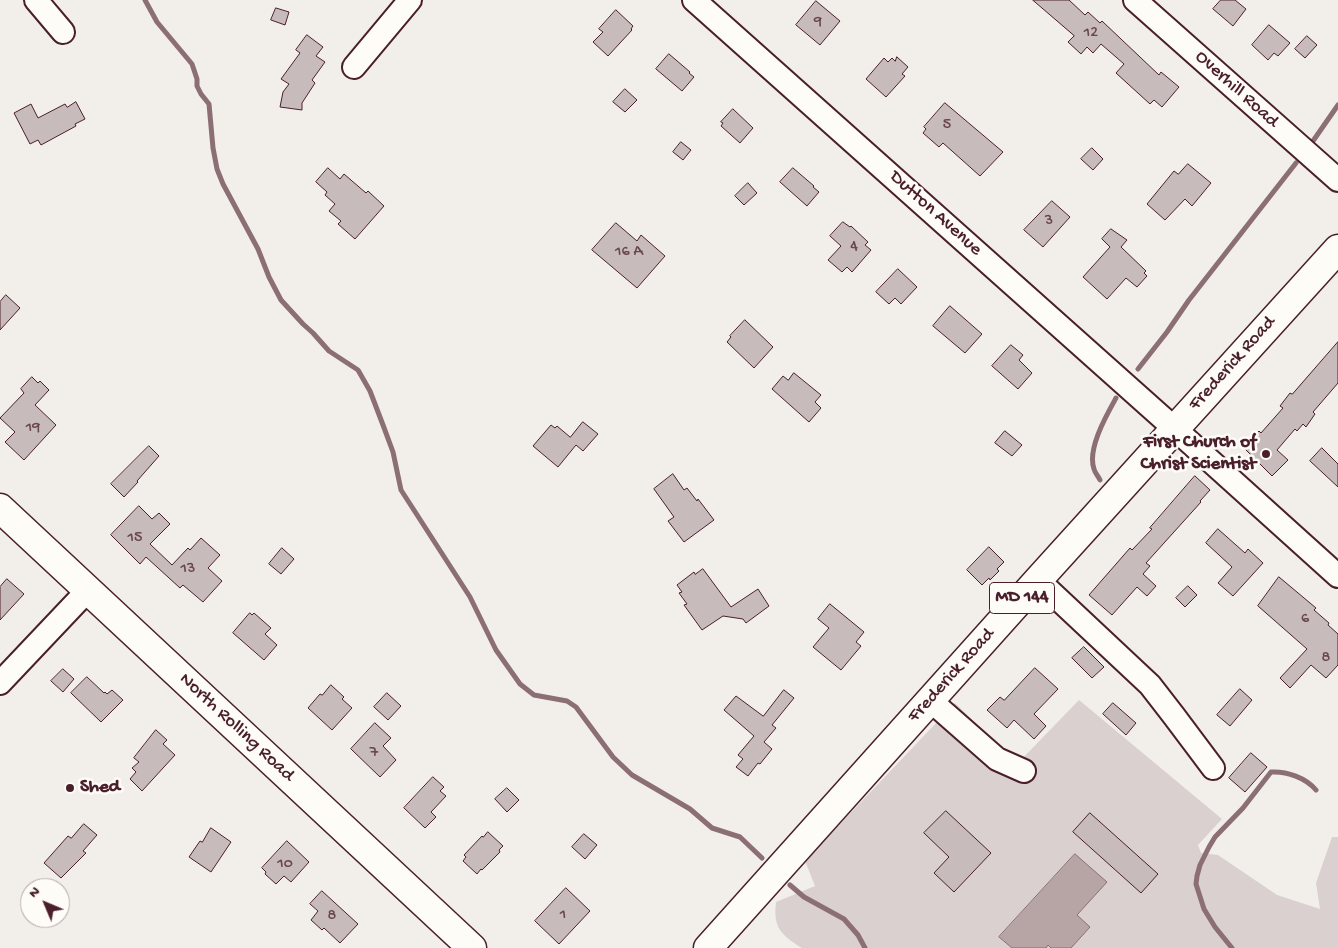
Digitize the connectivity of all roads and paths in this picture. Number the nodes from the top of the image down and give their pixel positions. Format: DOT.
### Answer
graph roads {
  1 [pos="36,0"];
  2 [pos="410,0"];
  3 [pos="694,0"];
  4 [pos="1135,0"];
  5 [pos="63,32"];
  6 [pos="354,67"];
  7 [pos="1338,180"];
  8 [pos="1338,249"];
  9 [pos="1175,429"];
  10 [pos="0,508"];
  11 [pos="1338,576"];
  12 [pos="1038,580"];
  13 [pos="88,590"];
  14 [pos="0,683"];
  15 [pos="931,701"];
  16 [pos="1212,768"];
  17 [pos="1024,771"];
  18 [pos="472,948"];
  19 [pos="708,948"];
  1 -- 5 [label="street"];
  2 -- 6 [label="street"];
  3 -- 9 [label="street, Dutton Avenue"];
  4 -- 7 [label="street, Overhill Road"];
  8 -- 9 [label="main road, Frederick Road / MD 144"];
  9 -- 11 [label="street, Dutton Avenue"];
  9 -- 12 [label="main road, Frederick Road / MD 144"];
  10 -- 13 [label="main road, North Rolling Road"];
  12 -- 15 [label="main road, Frederick Road / MD 144"];
  12 -- 16 [label="street"];
  13 -- 14 [label="street"];
  13 -- 18 [label="main road, North Rolling Road"];
  15 -- 17 [label="street"];
  15 -- 19 [label="main road, Frederick Road / MD 144"];
}
